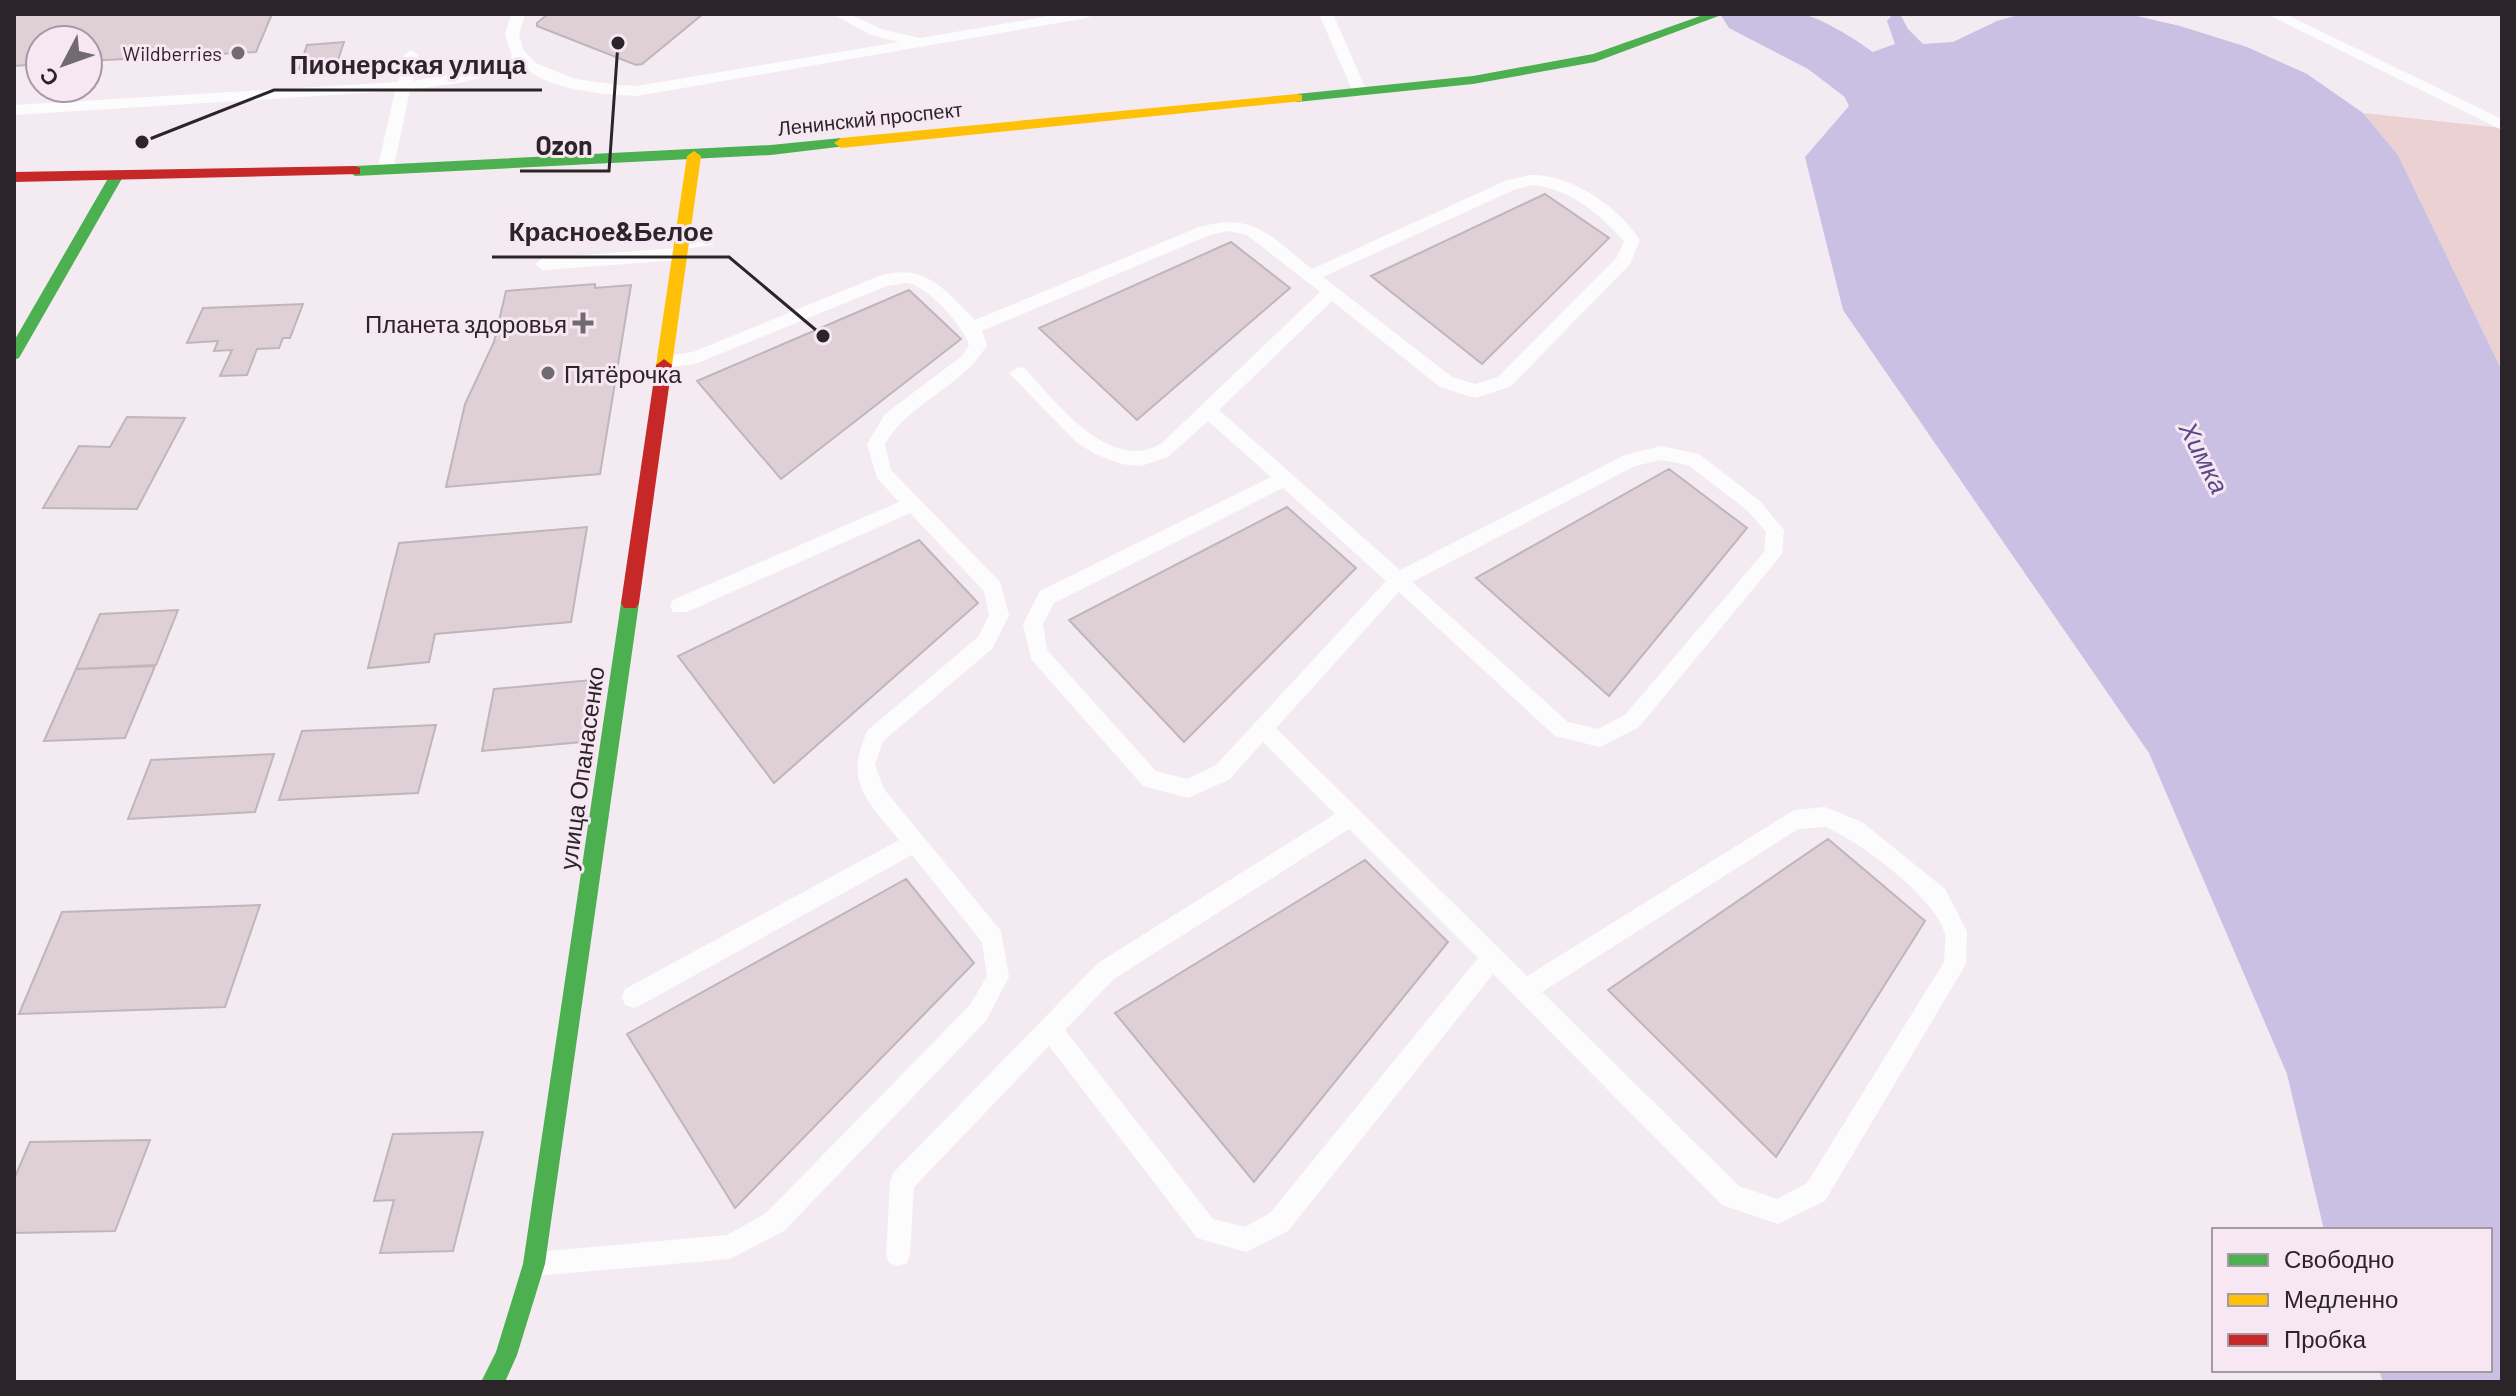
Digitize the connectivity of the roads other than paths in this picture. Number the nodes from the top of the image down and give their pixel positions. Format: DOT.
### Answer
graph roads {
  1 [pos="518,14"];
  2 [pos="839,14"];
  3 [pos="1087,14"];
  4 [pos="1326,14"];
  5 [pos="1718,14"];
  6 [pos="2274,14"];
  7 [pos="927,44"];
  8 [pos="411,55"];
  9 [pos="523,57"];
  10 [pos="404,86"];
  11 [pos="1360,92"];
  12 [pos="14,110"];
  13 [pos="2502,125"];
  14 [pos="694,156"];
  15 [pos="385,171"];
  16 [pos="117,175"];
  17 [pos="14,177"];
  18 [pos="706,241"];
  19 [pos="680,249"];
  20 [pos="543,264"];
  21 [pos="1311,276"];
  22 [pos="1331,292"];
  23 [pos="973,328"];
  24 [pos="14,354"];
  25 [pos="664,362"];
  26 [pos="1018,373"];
  27 [pos="1208,410"];
  28 [pos="1285,479"];
  29 [pos="912,504"];
  30 [pos="1398,580"];
  31 [pos="680,606"];
  32 [pos="1263,728"];
  33 [pos="1351,816"];
  34 [pos="915,842"];
  35 [pos="1493,957"];
  36 [pos="1525,990"];
  37 [pos="633,997"];
  38 [pos="1050,1029"];
  39 [pos="898,1254"];
  40 [pos="534,1264"];
  41 [pos="493,1382"];
  1 -- 9 [label="lane"];
  2 -- 7 [label="lane"];
  3 -- 7 [label="lane"];
  4 -- 11 [label="lane"];
  5 -- 11 [label="main road, Ленинский проспект"];
  6 -- 13 [label="lane"];
  7 -- 9 [label="lane"];
  8 -- 10 [label="lane"];
  9 -- 10 [label="lane"];
  10 -- 12 [label="lane"];
  10 -- 15 [label="lane"];
  11 -- 14 [label="main road, Ленинский проспект"];
  14 -- 15 [label="main road, Ленинский проспект"];
  14 -- 19 [label="main road, улица Опанасенко"];
  15 -- 16 [label="main road, Ленинский проспект"];
  16 -- 17 [label="main road, Ленинский проспект"];
  16 -- 24 [label="main road"];
  18 -- 19 [label="lane"];
  19 -- 20 [label="lane"];
  19 -- 25 [label="main road, улица Опанасенко"];
  21 -- 22 [label="lane"];
  21 -- 22 [label="lane"];
  21 -- 23 [label="lane"];
  22 -- 27 [label="lane"];
  23 -- 25 [label="lane"];
  23 -- 29 [label="lane"];
  25 -- 40 [label="main road, улица Опанасенко"];
  26 -- 27 [label="lane"];
  27 -- 28 [label="lane"];
  28 -- 30 [label="lane"];
  28 -- 32 [label="lane"];
  29 -- 31 [label="lane"];
  29 -- 34 [label="lane"];
  30 -- 30 [label="lane"];
  30 -- 32 [label="lane"];
  32 -- 33 [label="lane"];
  33 -- 35 [label="lane"];
  33 -- 38 [label="lane"];
  34 -- 37 [label="lane"];
  34 -- 40 [label="lane"];
  35 -- 36 [label="lane"];
  35 -- 38 [label="lane"];
  36 -- 36 [label="lane"];
  38 -- 39 [label="lane"];
  40 -- 41 [label="main road, улица Опанасенко"];
}
